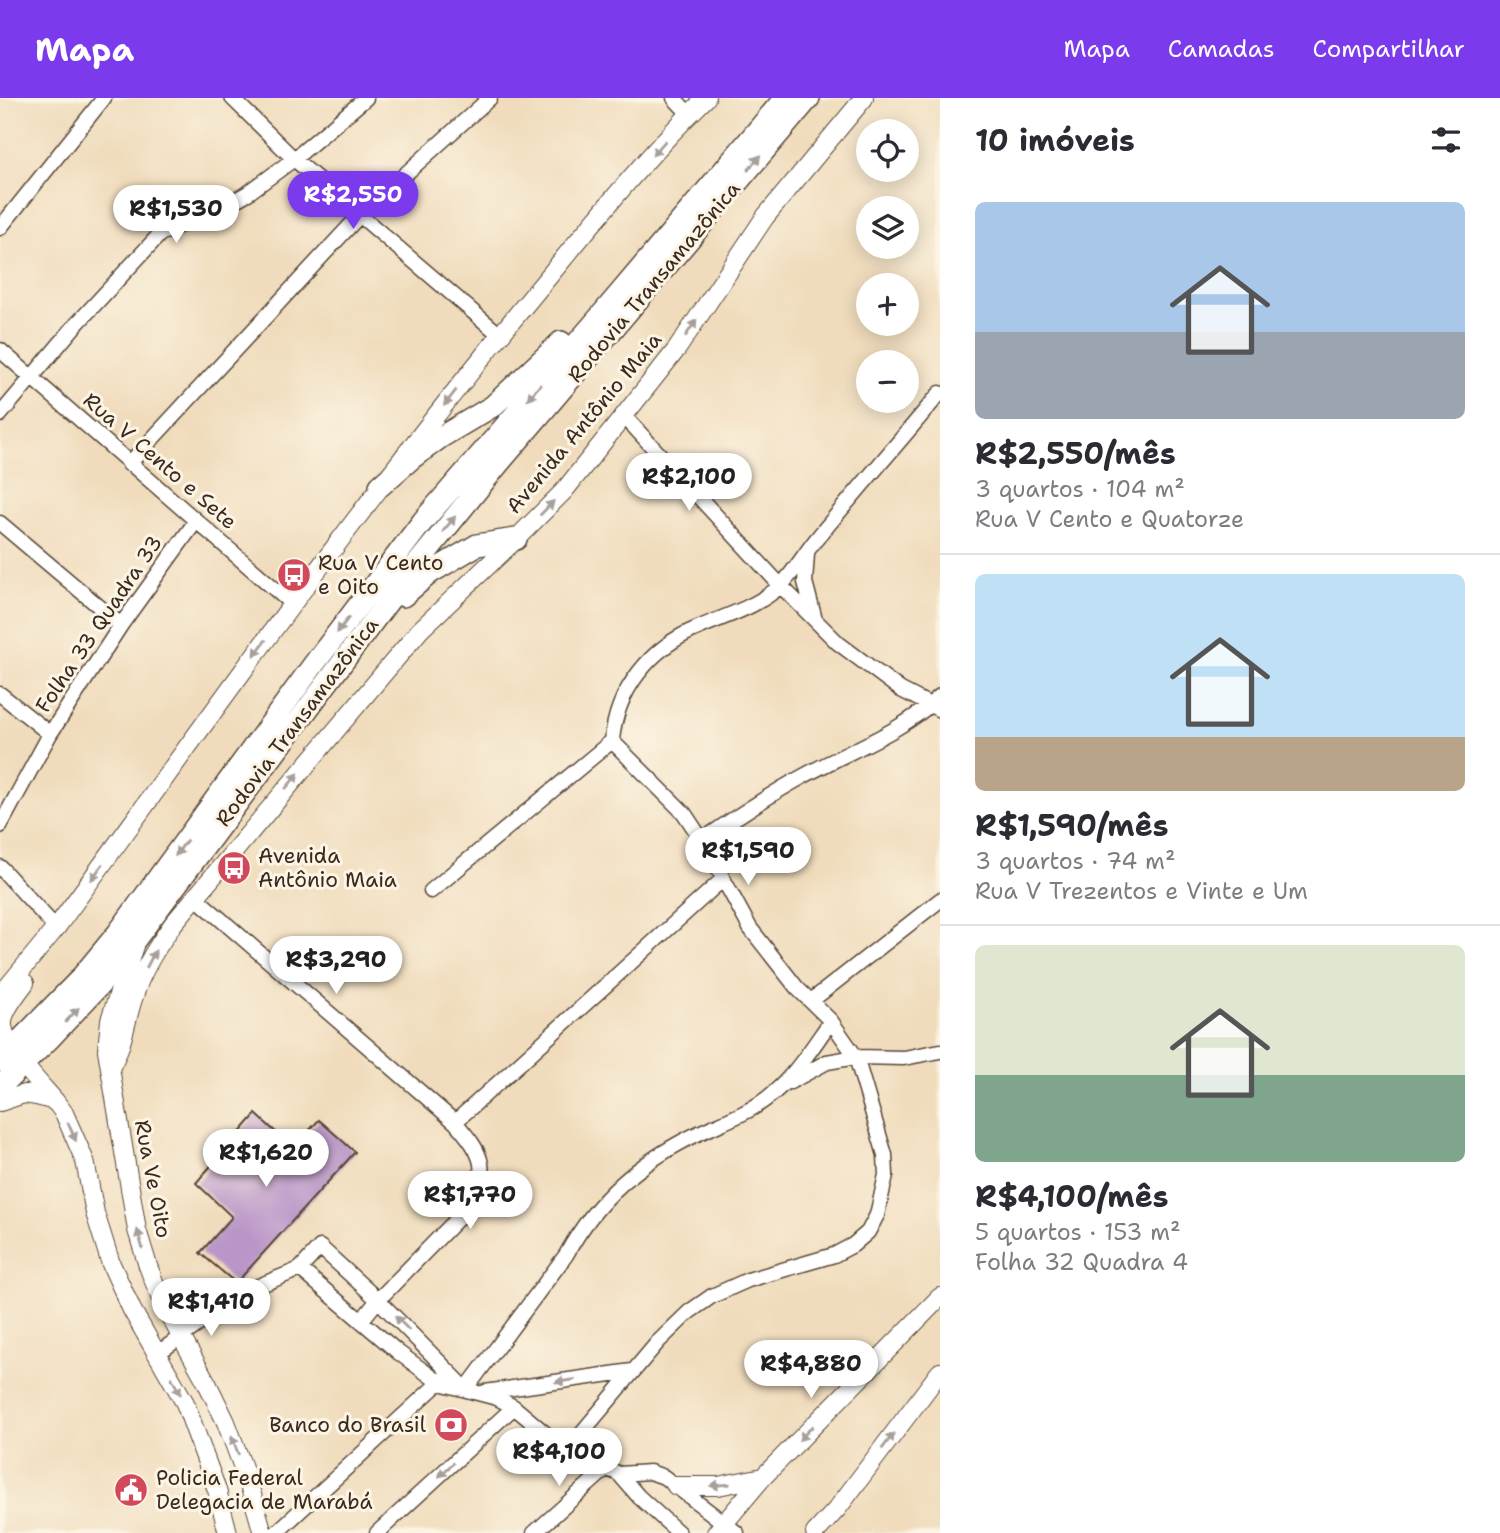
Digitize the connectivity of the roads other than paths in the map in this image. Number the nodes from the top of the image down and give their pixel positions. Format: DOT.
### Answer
graph roads {
  1 [pos="104,98"];
  2 [pos="232,98"];
  3 [pos="366,98"];
  4 [pos="490,98"];
  5 [pos="674,98"];
  6 [pos="706,98"];
  7 [pos="785,98"];
  8 [pos="809,98"];
  9 [pos="864,98"];
  10 [pos="689,114"];
  11 [pos="294,159"];
  12 [pos="361,214"];
  13 [pos="0,228"];
  14 [pos="598,319"];
  15 [pos="500,335"];
  16 [pos="0,351"];
  17 [pos="31,378"];
  18 [pos="940,393"];
  19 [pos="0,415"];
  20 [pos="624,416"];
  21 [pos="129,464"];
  22 [pos="380,486"];
  23 [pos="196,520"];
  24 [pos="0,523"];
  25 [pos="516,539"];
  26 [pos="807,553"];
  27 [pos="780,586"];
  28 [pos="292,604"];
  29 [pos="814,618"];
  30 [pos="121,625"];
  31 [pos="356,642"];
  32 [pos="0,694"];
  33 [pos="936,704"];
  34 [pos="50,734"];
  35 [pos="612,741"];
  36 [pos="0,826"];
  37 [pos="702,840"];
  38 [pos="0,867"];
  39 [pos="723,879"];
  40 [pos="431,891"];
  41 [pos="195,897"];
  42 [pos="940,900"];
  43 [pos="56,928"];
  44 [pos="137,939"];
  45 [pos="0,996"];
  46 [pos="811,1002"];
  47 [pos="831,1021"];
  48 [pos="940,1052"];
  49 [pos="856,1057"];
  50 [pos="12,1058"];
  51 [pos="110,1068"];
  52 [pos="785,1085"];
  53 [pos="0,1087"];
  54 [pos="55,1101"];
  55 [pos="0,1102"];
  56 [pos="455,1122"];
  57 [pos="300,1269"];
  58 [pos="940,1297"];
  59 [pos="379,1300"];
  60 [pos="361,1321"];
  61 [pos="181,1338"];
  62 [pos="158,1353"];
  63 [pos="632,1371"];
  64 [pos="940,1372"];
  65 [pos="444,1378"];
  66 [pos="466,1389"];
  67 [pos="481,1393"];
  68 [pos="514,1407"];
  69 [pos="568,1449"];
  70 [pos="613,1471"];
  71 [pos="763,1477"];
  72 [pos="676,1486"];
  73 [pos="726,1530"];
  74 [pos="229,1533"];
  75 [pos="263,1533"];
  76 [pos="276,1533"];
  77 [pos="377,1533"];
  78 [pos="534,1533"];
  79 [pos="679,1533"];
  80 [pos="815,1533"];
  1 -- 13 [label="street"];
  2 -- 11 [label="street"];
  3 -- 11 [label="street"];
  4 -- 12 [label="street"];
  5 -- 10 [label="street"];
  6 -- 10 [label="main road"];
  7 -- 14 [label="highway, Rodovia Transamazônica"];
  31 -- 8 [label="highway, Rodovia Transamazônica, one-way"];
  20 -- 9 [label="main road, Avenida Antônio Maia, one-way"];
  10 -- 15 [label="main road, one-way"];
  11 -- 12 [label="street"];
  11 -- 17 [label="street"];
  12 -- 15 [label="street"];
  12 -- 21 [label="street"];
  14 -- 22 [label="highway"];
  14 -- 50 [label="highway, Rodovia Transamazônica, one-way"];
  15 -- 22 [label="main road, one-way"];
  16 -- 17 [label="street, Rua V Cento e Sete"];
  17 -- 19 [label="street"];
  17 -- 21 [label="street, Rua V Cento e Sete"];
  18 -- 26 [label="street"];
  25 -- 20 [label="main road, Avenida Antônio Maia, one-way"];
  20 -- 27 [label="street"];
  21 -- 23 [label="street, Rua V Cento e Sete"];
  22 -- 28 [label="main road"];
  23 -- 28 [label="street, Rua V Cento e Sete"];
  23 -- 30 [label="street, Folha 33 Quadra 33"];
  24 -- 30 [label="street"];
  25 -- 31 [label="highway"];
  41 -- 25 [label="main road, Avenida Antônio Maia, one-way"];
  26 -- 27 [label="street"];
  26 -- 29 [label="street"];
  27 -- 29 [label="street"];
  27 -- 35 [label="street"];
  28 -- 43 [label="main road, one-way"];
  29 -- 33 [label="street"];
  30 -- 34 [label="street, Folha 33 Quadra 33"];
  31 -- 44 [label="highway, Rodovia Transamazônica"];
  32 -- 34 [label="street"];
  33 -- 37 [label="street"];
  34 -- 36 [label="street, Folha 33 Quadra 33"];
  35 -- 37 [label="street"];
  35 -- 40 [label="street"];
  37 -- 39 [label="street"];
  38 -- 43 [label="street"];
  39 -- 46 [label="street"];
  39 -- 56 [label="street"];
  51 -- 41 [label="main road, Avenida Antônio Maia, one-way"];
  41 -- 56 [label="street"];
  42 -- 46 [label="street"];
  43 -- 45 [label="main road"];
  43 -- 50 [label="main road"];
  50 -- 44 [label="highway, Rodovia Transamazônica, one-way"];
  44 -- 51 [label="main road, Rua Ve Oito"];
  46 -- 47 [label="street"];
  47 -- 49 [label="street"];
  47 -- 52 [label="street"];
  48 -- 49 [label="street"];
  49 -- 52 [label="street"];
  49 -- 63 [label="street"];
  50 -- 53 [label="highway, Rodovia Transamazônica"];
  50 -- 54 [label="main road"];
  61 -- 51 [label="main road, Rua Ve Oito, one-way"];
  52 -- 66 [label="street"];
  54 -- 55 [label="main road"];
  54 -- 62 [label="main road, one-way"];
  56 -- 59 [label="street"];
  57 -- 59 [label="street"];
  57 -- 60 [label="street"];
  57 -- 61 [label="street"];
  58 -- 71 [label="main road, one-way"];
  59 -- 60 [label="street"];
  65 -- 59 [label="street, one-way"];
  60 -- 65 [label="street"];
  61 -- 62 [label="street"];
  75 -- 61 [label="main road, Rua Ve Oito, one-way"];
  62 -- 74 [label="main road, one-way"];
  63 -- 67 [label="street, one-way"];
  63 -- 69 [label="street"];
  80 -- 64 [label="main road, one-way"];
  65 -- 66 [label="street"];
  65 -- 76 [label="street"];
  66 -- 67 [label="street"];
  67 -- 68 [label="street"];
  68 -- 69 [label="street"];
  68 -- 77 [label="street, one-way"];
  69 -- 70 [label="street"];
  70 -- 72 [label="street"];
  70 -- 78 [label="street"];
  70 -- 79 [label="street"];
  71 -- 72 [label="main road, one-way"];
  71 -- 73 [label="main road"];
  72 -- 73 [label="street"];
}
